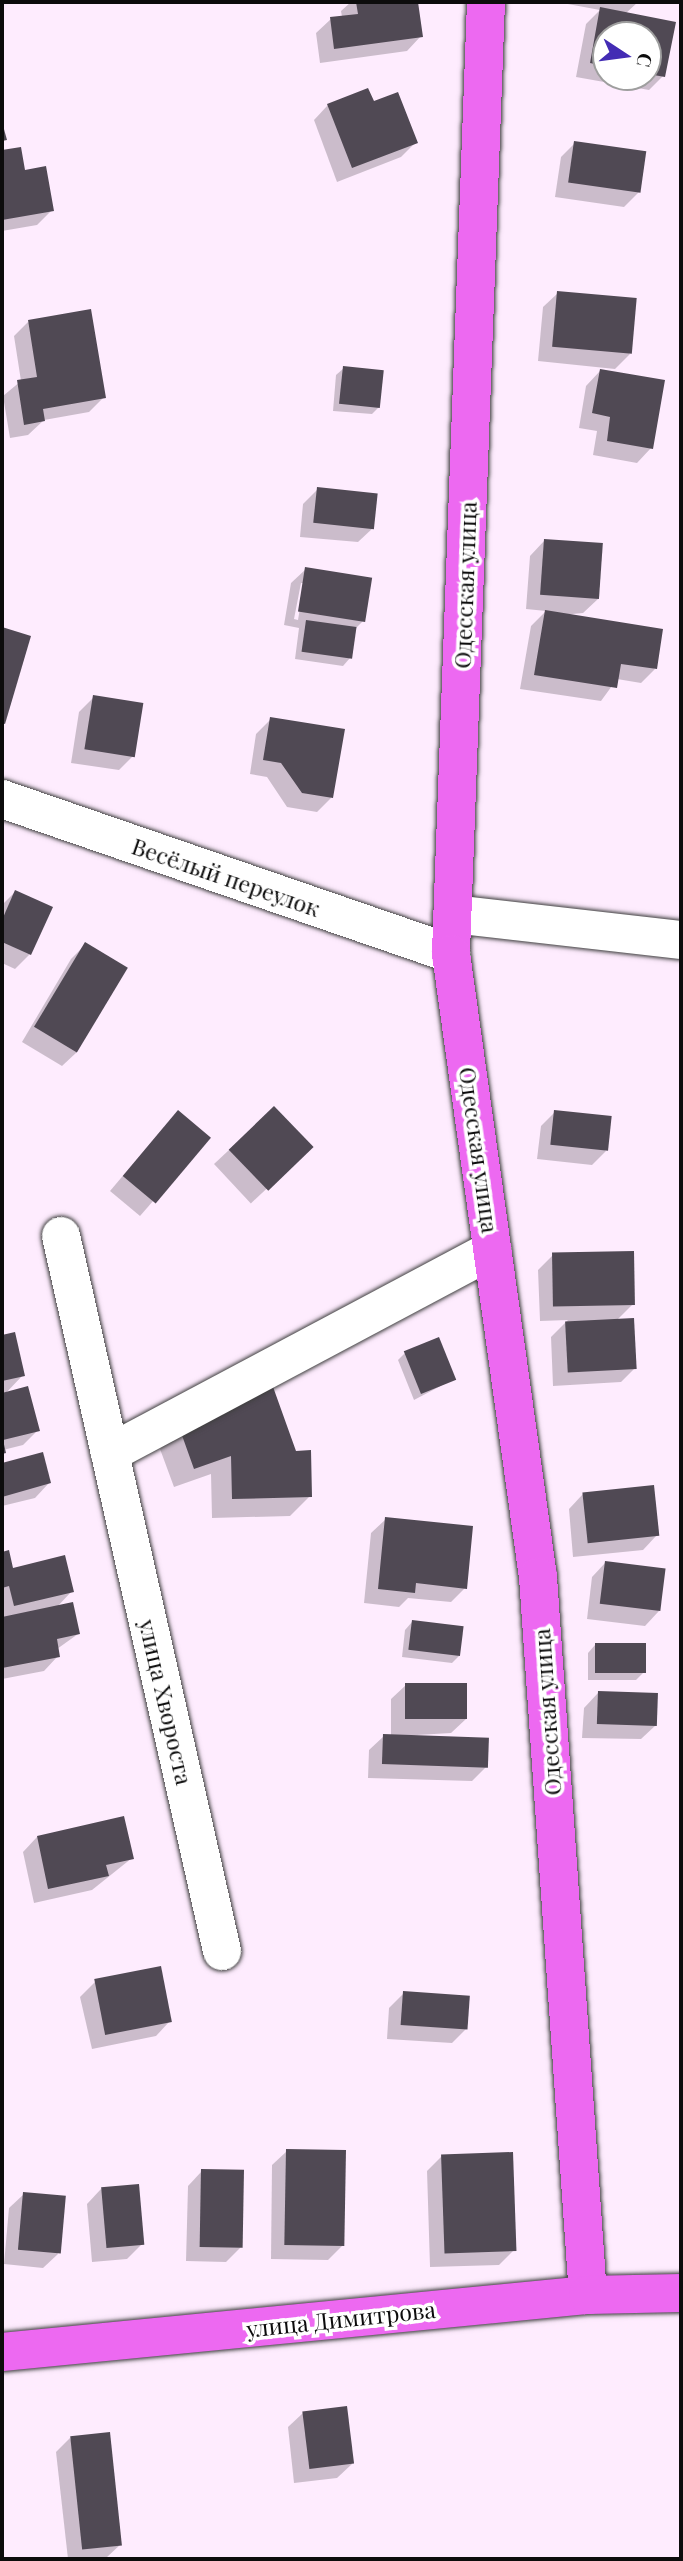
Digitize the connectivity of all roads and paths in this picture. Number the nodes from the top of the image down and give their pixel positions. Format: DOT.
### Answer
graph roads {
  1 [pos="486,2"];
  2 [pos="2,799"];
  3 [pos="453,914"];
  4 [pos="681,940"];
  5 [pos="452,954"];
  6 [pos="61,1236"];
  7 [pos="492,1250"];
  8 [pos="110,1453"];
  9 [pos="222,1951"];
  10 [pos="681,2292"];
  11 [pos="587,2295"];
  12 [pos="2,2352"];
  1 -- 3 [label="main road, Одесская улица"];
  2 -- 5 [label="street, Весёлый переулок"];
  3 -- 4 [label="street"];
  3 -- 5 [label="main road, Одесская улица"];
  5 -- 7 [label="main road, Одесская улица"];
  6 -- 8 [label="street, улица Хвороста"];
  7 -- 8 [label="street"];
  7 -- 11 [label="main road, Одесская улица"];
  8 -- 9 [label="street, улица Хвороста"];
  10 -- 11 [label="main road, улица Димитрова"];
  11 -- 12 [label="main road, улица Димитрова"];
}
